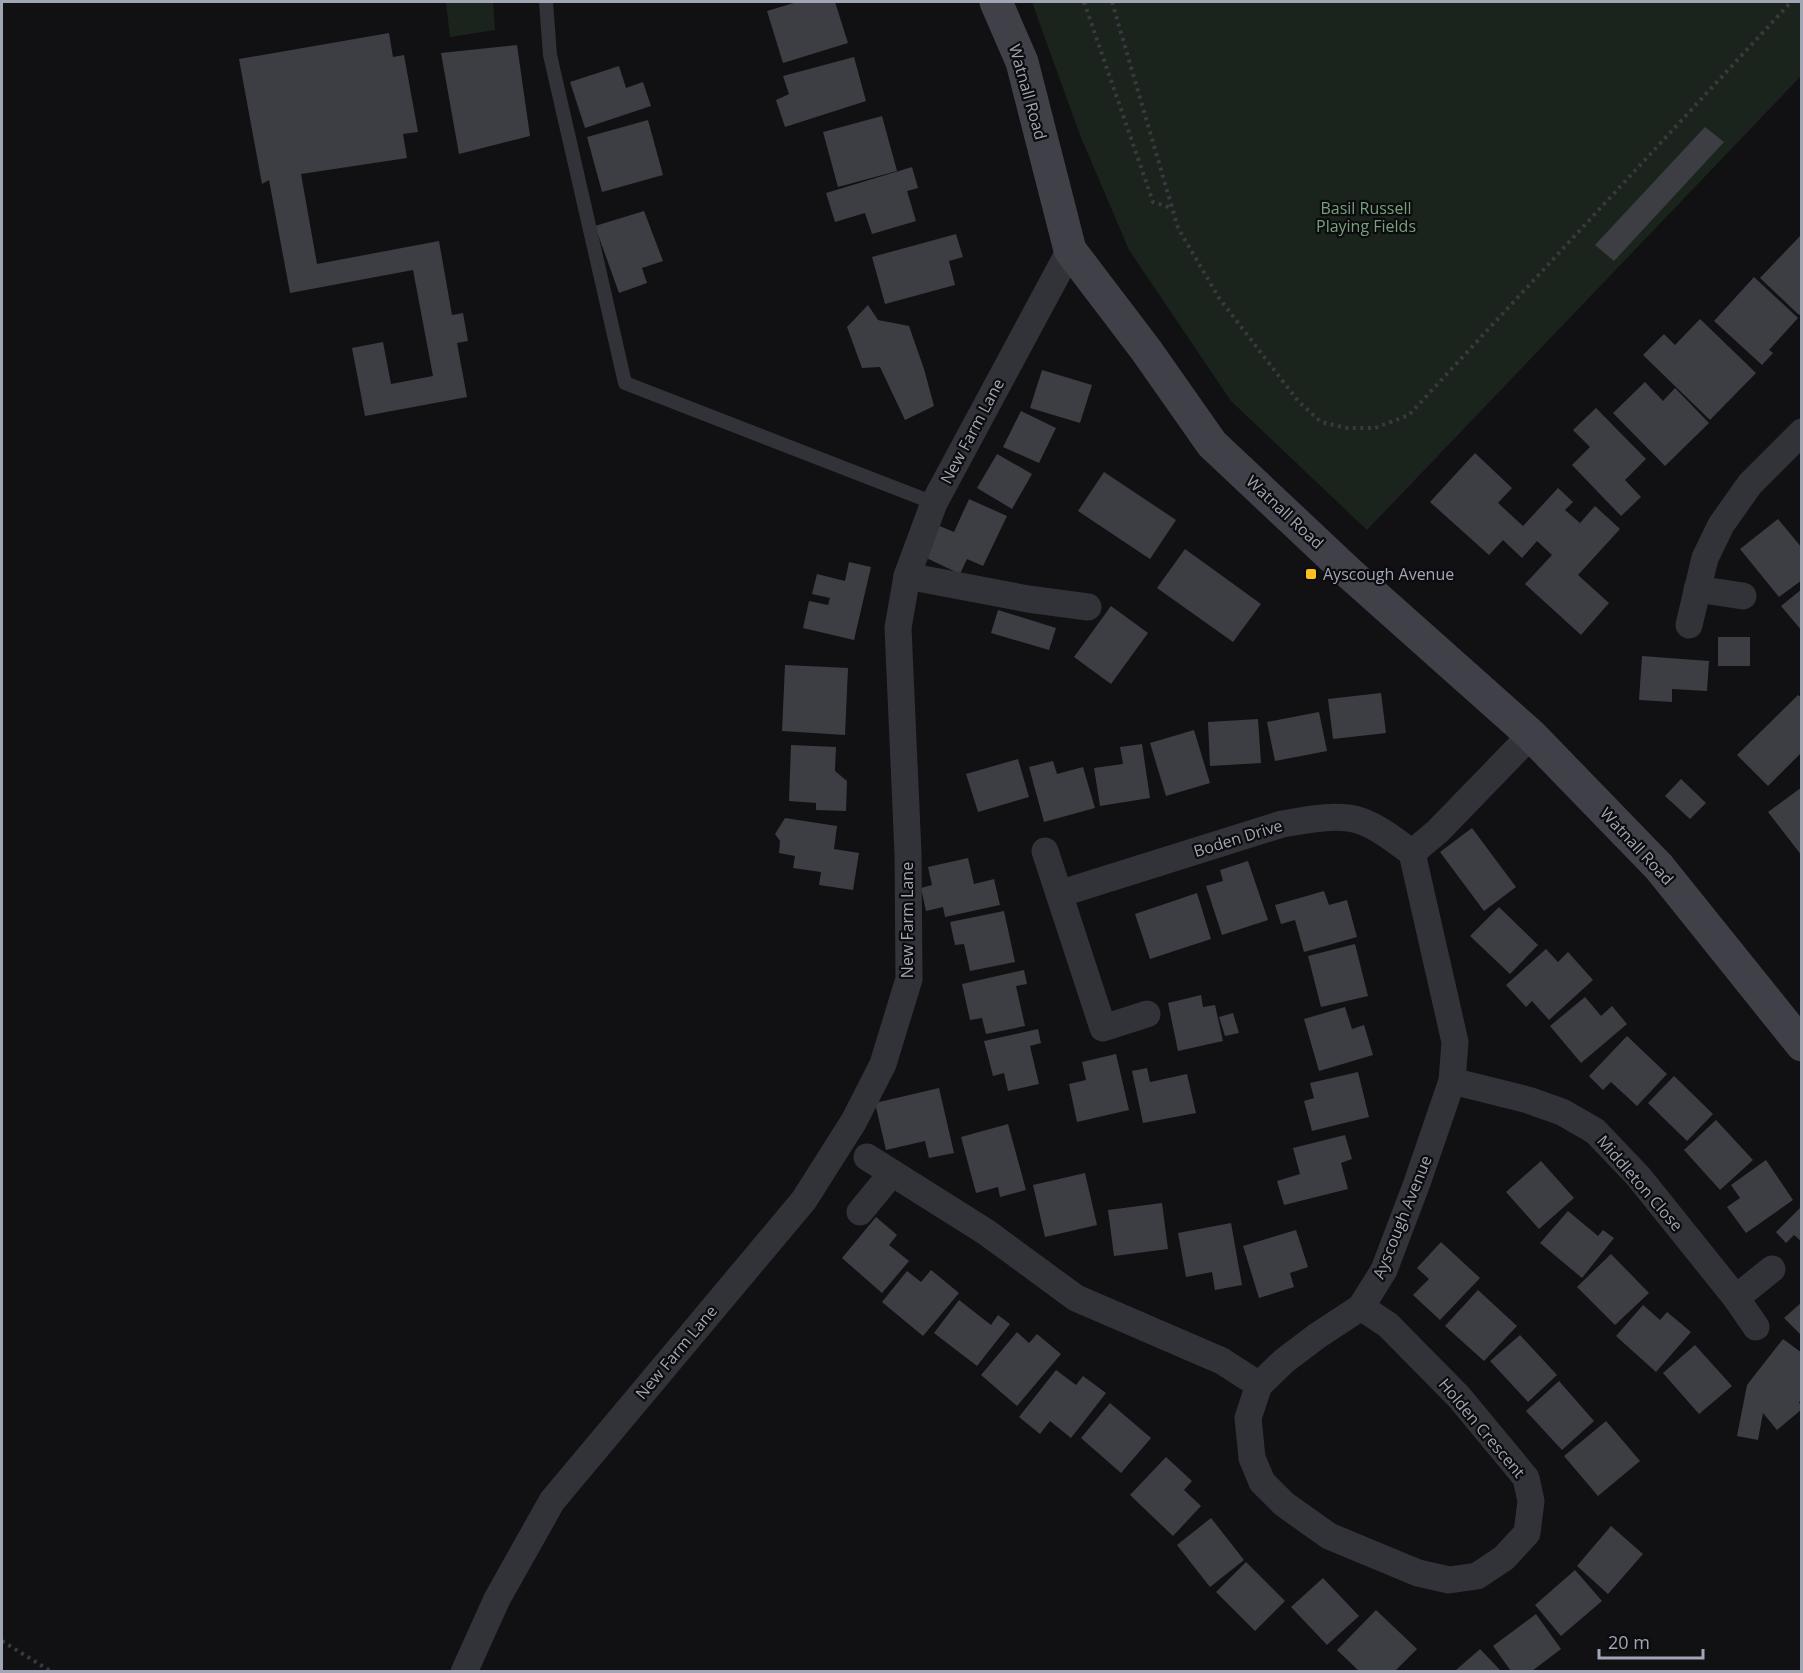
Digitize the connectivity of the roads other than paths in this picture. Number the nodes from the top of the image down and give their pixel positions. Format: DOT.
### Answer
graph roads {
  1 [pos="546,2"];
  2 [pos="996,2"];
  3 [pos="1070,250"];
  4 [pos="1800,438"];
  5 [pos="934,503"];
  6 [pos="907,576"];
  7 [pos="1697,589"];
  8 [pos="1743,596"];
  9 [pos="1088,607"];
  10 [pos="1689,626"];
  11 [pos="1531,735"];
  12 [pos="1045,851"];
  13 [pos="1412,854"];
  14 [pos="1059,894"];
  15 [pos="1147,1014"];
  16 [pos="1802,1045"];
  17 [pos="1452,1081"];
  18 [pos="867,1157"];
  19 [pos="892,1173"];
  20 [pos="860,1212"];
  21 [pos="1772,1269"];
  22 [pos="1736,1298"];
  23 [pos="1361,1307"];
  24 [pos="1756,1327"];
  25 [pos="1259,1385"];
  26 [pos="464,1671"];
  1 -- 5 [label="lane"];
  2 -- 3 [label="main road, Watnall Road"];
  3 -- 5 [label="street, New Farm Lane"];
  3 -- 11 [label="main road, Watnall Road"];
  4 -- 7 [label="street"];
  5 -- 6 [label="street, New Farm Lane"];
  6 -- 9 [label="street"];
  6 -- 26 [label="street, New Farm Lane"];
  7 -- 8 [label="street"];
  7 -- 10 [label="street"];
  11 -- 13 [label="street"];
  11 -- 16 [label="main road, Watnall Road"];
  12 -- 14 [label="street"];
  13 -- 14 [label="street, Boden Drive"];
  13 -- 17 [label="street, Ayscough Avenue"];
  14 -- 15 [label="street"];
  17 -- 22 [label="street, Middleton Close"];
  17 -- 23 [label="street, Ayscough Avenue"];
  18 -- 19 [label="street"];
  19 -- 20 [label="street"];
  19 -- 25 [label="street"];
  21 -- 22 [label="street"];
  22 -- 24 [label="street, Middleton Close"];
  23 -- 25 [label="street, Ayscough Avenue"];
  23 -- 25 [label="street, Holden Crescent"];
}
